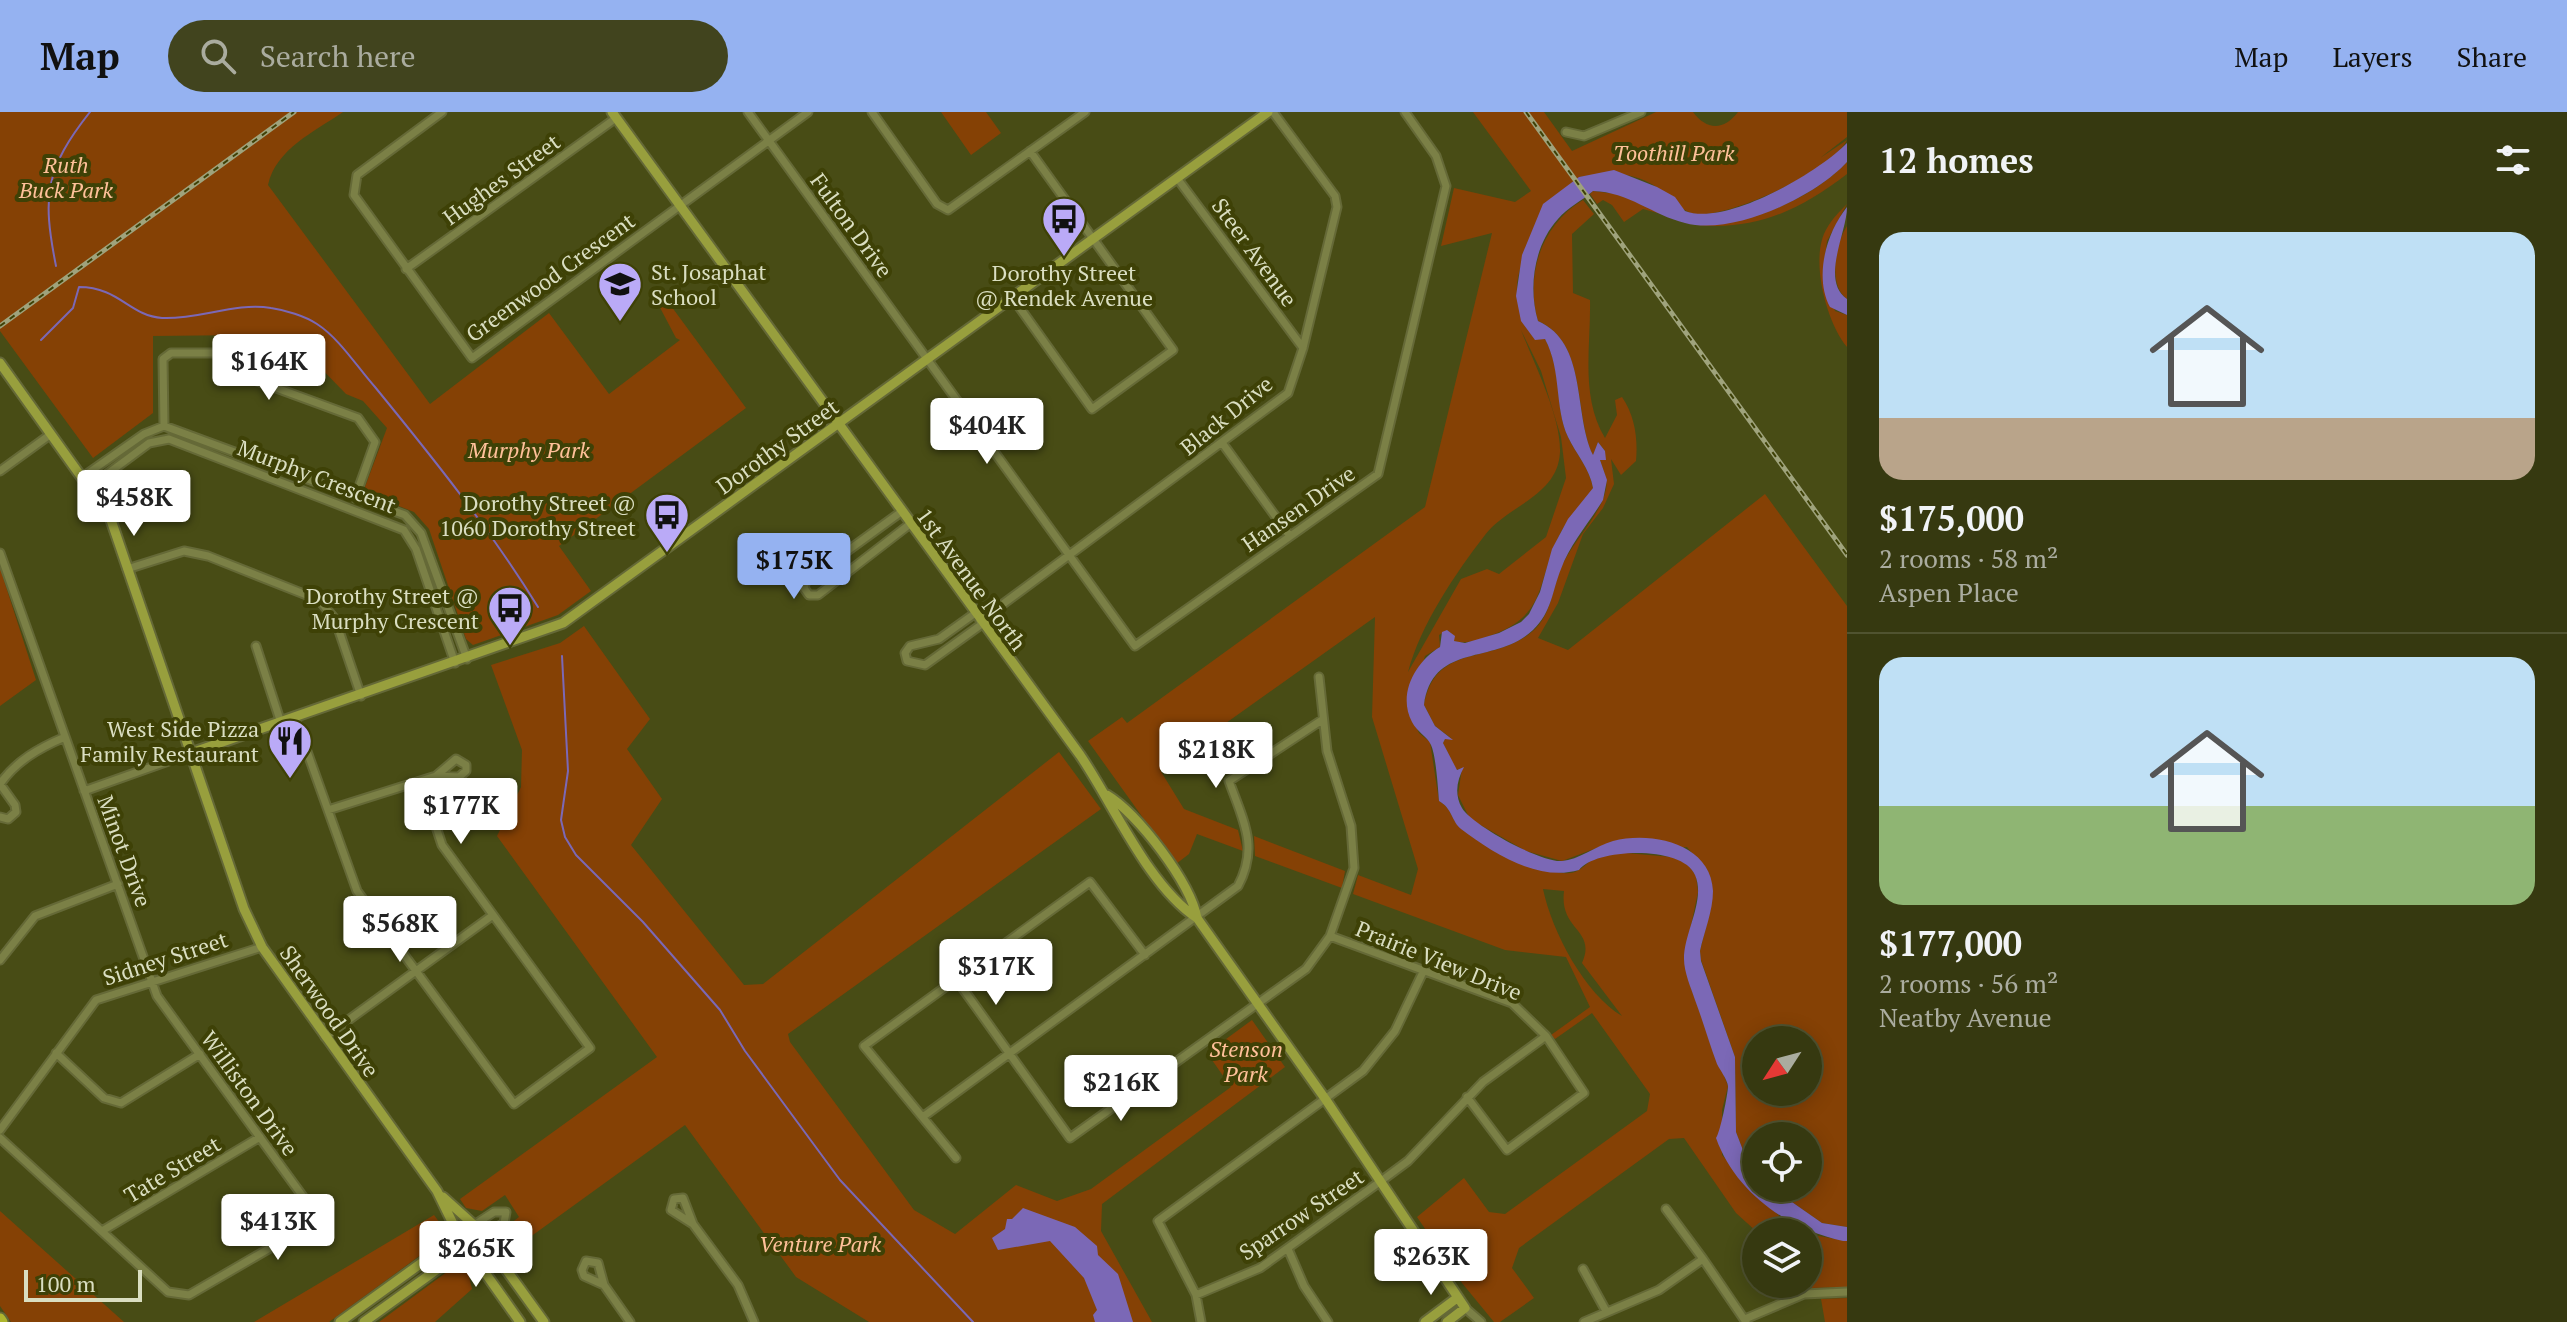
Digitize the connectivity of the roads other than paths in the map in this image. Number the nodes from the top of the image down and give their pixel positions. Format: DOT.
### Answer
graph roads {
  1 [pos="442,112"];
  2 [pos="748,112"];
  3 [pos="808,112"];
  4 [pos="872,112"];
  5 [pos="1085,112"];
  6 [pos="1270,112"];
  7 [pos="1405,112"];
  8 [pos="1635,113"];
  9 [pos="614,115"];
  10 [pos="1566,132"];
  11 [pos="769,141"];
  12 [pos="1030,151"];
  13 [pos="1177,178"];
  14 [pos="681,205"];
  15 [pos="1094,238"];
  16 [pos="406,269"];
  17 [pos="1012,297"];
  18 [pos="1303,348"];
  19 [pos="927,359"];
  20 [pos="0,363"];
  21 [pos="839,423"];
  22 [pos="164,426"];
  23 [pos="51,434"];
  24 [pos="1223,444"];
  25 [pos="0,471"];
  26 [pos="84,476"];
  27 [pos="91,486"];
  28 [pos="356,497"];
  29 [pos="352,507"];
  30 [pos="901,512"];
  31 [pos="910,524"];
  32 [pos="1289,535"];
  33 [pos="0,553"];
  34 [pos="1071,555"];
  35 [pos="127,569"];
  36 [pos="979,619"];
  37 [pos="256,646"];
  38 [pos="467,659"];
  39 [pos="455,663"];
  40 [pos="1319,677"];
  41 [pos="361,696"];
  42 [pos="295,718"];
  43 [pos="1322,720"];
  44 [pos="281,723"];
  45 [pos="65,737"];
  46 [pos="191,753"];
  47 [pos="436,776"];
  48 [pos="421,781"];
  49 [pos="0,784"];
  50 [pos="84,791"];
  51 [pos="1107,795"];
  52 [pos="328,810"];
  53 [pos="0,817"];
  54 [pos="118,884"];
  55 [pos="493,915"];
  56 [pos="1197,918"];
  57 [pos="1330,936"];
  58 [pos="262,947"];
  59 [pos="1145,955"];
  60 [pos="0,960"];
  61 [pos="416,972"];
  62 [pos="1423,972"];
  63 [pos="956,979"];
  64 [pos="151,980"];
  65 [pos="1258,1005"];
  66 [pos="1546,1036"];
  67 [pos="325,1037"];
  68 [pos="56,1053"];
  69 [pos="1010,1053"];
  70 [pos="200,1054"];
  71 [pos="1467,1097"];
  72 [pos="1326,1100"];
  73 [pos="924,1116"];
  74 [pos="0,1130"];
  75 [pos="260,1137"];
  76 [pos="0,1138"];
  77 [pos="956,1158"];
  78 [pos="1381,1181"];
  79 [pos="437,1191"];
  80 [pos="1666,1209"];
  81 [pos="693,1224"];
  82 [pos="474,1225"];
  83 [pos="102,1231"];
  84 [pos="459,1236"];
  85 [pos="482,1237"];
  86 [pos="467,1247"];
  87 [pos="1288,1249"];
  88 [pos="1703,1259"];
  89 [pos="1583,1269"];
  90 [pos="604,1285"];
  91 [pos="1847,1292"];
  92 [pos="1196,1295"];
  93 [pos="1457,1298"];
  94 [pos="1465,1308"];
  95 [pos="1606,1311"];
  96 [pos="1745,1321"];
  97 [pos="340,1322"];
  98 [pos="364,1322"];
  99 [pos="520,1322"];
  100 [pos="544,1322"];
  101 [pos="630,1322"];
  102 [pos="754,1322"];
  103 [pos="1201,1322"];
  104 [pos="1328,1322"];
  105 [pos="1425,1322"];
  106 [pos="1447,1322"];
  107 [pos="1481,1322"];
  108 [pos="1584,1322"];
  1 -- 16 [label="street, Greenwood Crescent"];
  2 -- 11 [label="street, Fulton Drive"];
  3 -- 11 [label="street"];
  4 -- 12 [label="street"];
  5 -- 12 [label="street"];
  6 -- 13 [label="street, Dorothy Street"];
  6 -- 18 [label="street, Black Drive"];
  7 -- 32 [label="street, Hansen Drive"];
  8 -- 10 [label="street"];
  9 -- 14 [label="street, 1st Avenue North"];
  9 -- 16 [label="street, Hughes Street"];
  11 -- 14 [label="street"];
  11 -- 19 [label="street, Fulton Drive"];
  12 -- 15 [label="street"];
  13 -- 15 [label="street, Dorothy Street"];
  13 -- 18 [label="street, Steer Avenue"];
  14 -- 16 [label="street, Greenwood Crescent"];
  14 -- 21 [label="street, 1st Avenue North"];
  15 -- 17 [label="street, Dorothy Street"];
  15 -- 17 [label="street"];
  17 -- 19 [label="street, Dorothy Street"];
  18 -- 24 [label="street, Black Drive"];
  19 -- 21 [label="street, Dorothy Street"];
  19 -- 34 [label="street, Fulton Drive"];
  20 -- 23 [label="street, Sherwood Drive"];
  21 -- 30 [label="street, 1st Avenue North"];
  21 -- 38 [label="street, Dorothy Street"];
  22 -- 26 [label="street"];
  22 -- 28 [label="street, Murphy Crescent"];
  22 -- 28 [label="street"];
  23 -- 25 [label="street"];
  23 -- 26 [label="street, Sherwood Drive"];
  24 -- 32 [label="street"];
  24 -- 34 [label="street, Black Drive"];
  26 -- 27 [label="street, Sherwood Drive"];
  27 -- 29 [label="street, Murphy Crescent"];
  27 -- 35 [label="street, Sherwood Drive"];
  28 -- 29 [label="street"];
  28 -- 38 [label="street, Murphy Crescent"];
  29 -- 39 [label="street, Murphy Crescent"];
  30 -- 31 [label="street, 1st Avenue North"];
  30 -- 31 [label="street"];
  31 -- 36 [label="street, 1st Avenue North"];
  32 -- 34 [label="street, Hansen Drive"];
  33 -- 45 [label="street, Minot Drive"];
  34 -- 36 [label="street, Black Drive"];
  35 -- 41 [label="street"];
  35 -- 46 [label="street, Sherwood Drive"];
  36 -- 36 [label="street"];
  36 -- 51 [label="street, 1st Avenue North"];
  37 -- 44 [label="street"];
  38 -- 39 [label="street, Dorothy Street"];
  39 -- 41 [label="street, Dorothy Street"];
  40 -- 43 [label="street"];
  41 -- 42 [label="street, Dorothy Street"];
  42 -- 44 [label="street, Dorothy Street"];
  42 -- 52 [label="street"];
  43 -- 56 [label="street"];
  43 -- 57 [label="street"];
  44 -- 46 [label="street, Dorothy Street"];
  45 -- 49 [label="street"];
  45 -- 50 [label="street, Minot Drive"];
  46 -- 50 [label="street, Dorothy Street"];
  46 -- 58 [label="street, Sherwood Drive"];
  47 -- 48 [label="street"];
  48 -- 52 [label="street"];
  48 -- 55 [label="street"];
  49 -- 53 [label="street"];
  50 -- 54 [label="street, Minot Drive"];
  51 -- 56 [label="street"];
  51 -- 56 [label="street"];
  52 -- 61 [label="street"];
  54 -- 60 [label="street"];
  54 -- 64 [label="street, Minot Drive"];
  55 -- 61 [label="street"];
  55 -- 61 [label="street"];
  56 -- 59 [label="street"];
  56 -- 65 [label="street"];
  57 -- 62 [label="street, Prairie View Drive"];
  57 -- 65 [label="street"];
  58 -- 64 [label="street, Sidney Street"];
  58 -- 67 [label="street, Sherwood Drive"];
  59 -- 63 [label="street"];
  59 -- 69 [label="street"];
  61 -- 67 [label="street"];
  62 -- 66 [label="street, Prairie View Drive"];
  62 -- 72 [label="street"];
  63 -- 69 [label="street"];
  63 -- 73 [label="street"];
  64 -- 68 [label="street, Sidney Street"];
  64 -- 70 [label="street, Williston Drive"];
  65 -- 69 [label="street"];
  65 -- 72 [label="street"];
  66 -- 71 [label="street"];
  66 -- 71 [label="street, Prairie View Drive"];
  67 -- 79 [label="street, Sherwood Drive"];
  68 -- 70 [label="street"];
  68 -- 74 [label="street, Sidney Street"];
  69 -- 73 [label="street"];
  70 -- 75 [label="street, Williston Drive"];
  71 -- 78 [label="street"];
  72 -- 78 [label="street"];
  72 -- 92 [label="street"];
  73 -- 77 [label="street"];
  75 -- 83 [label="street, Tate Street"];
  75 -- 83 [label="street, Williston Drive"];
  76 -- 83 [label="street, Williston Drive"];
  78 -- 87 [label="street, Sparrow Street"];
  78 -- 93 [label="street"];
  79 -- 82 [label="street, Sherwood Drive"];
  79 -- 84 [label="street, Sherwood Drive"];
  80 -- 88 [label="street"];
  81 -- 102 [label="street"];
  82 -- 84 [label="street"];
  82 -- 85 [label="street, Sherwood Drive"];
  82 -- 85 [label="street"];
  84 -- 86 [label="street, Sherwood Drive"];
  84 -- 97 [label="street"];
  85 -- 86 [label="street"];
  85 -- 100 [label="street, Sherwood Drive"];
  86 -- 98 [label="street"];
  86 -- 99 [label="street, Sherwood Drive"];
  87 -- 92 [label="street, Sparrow Street"];
  87 -- 104 [label="street"];
  88 -- 95 [label="street"];
  88 -- 96 [label="street"];
  89 -- 95 [label="street"];
  90 -- 101 [label="street"];
  91 -- 96 [label="street"];
  92 -- 103 [label="street"];
  93 -- 94 [label="street"];
  93 -- 105 [label="street"];
  94 -- 106 [label="street"];
  94 -- 107 [label="street"];
  95 -- 108 [label="street"];
}
